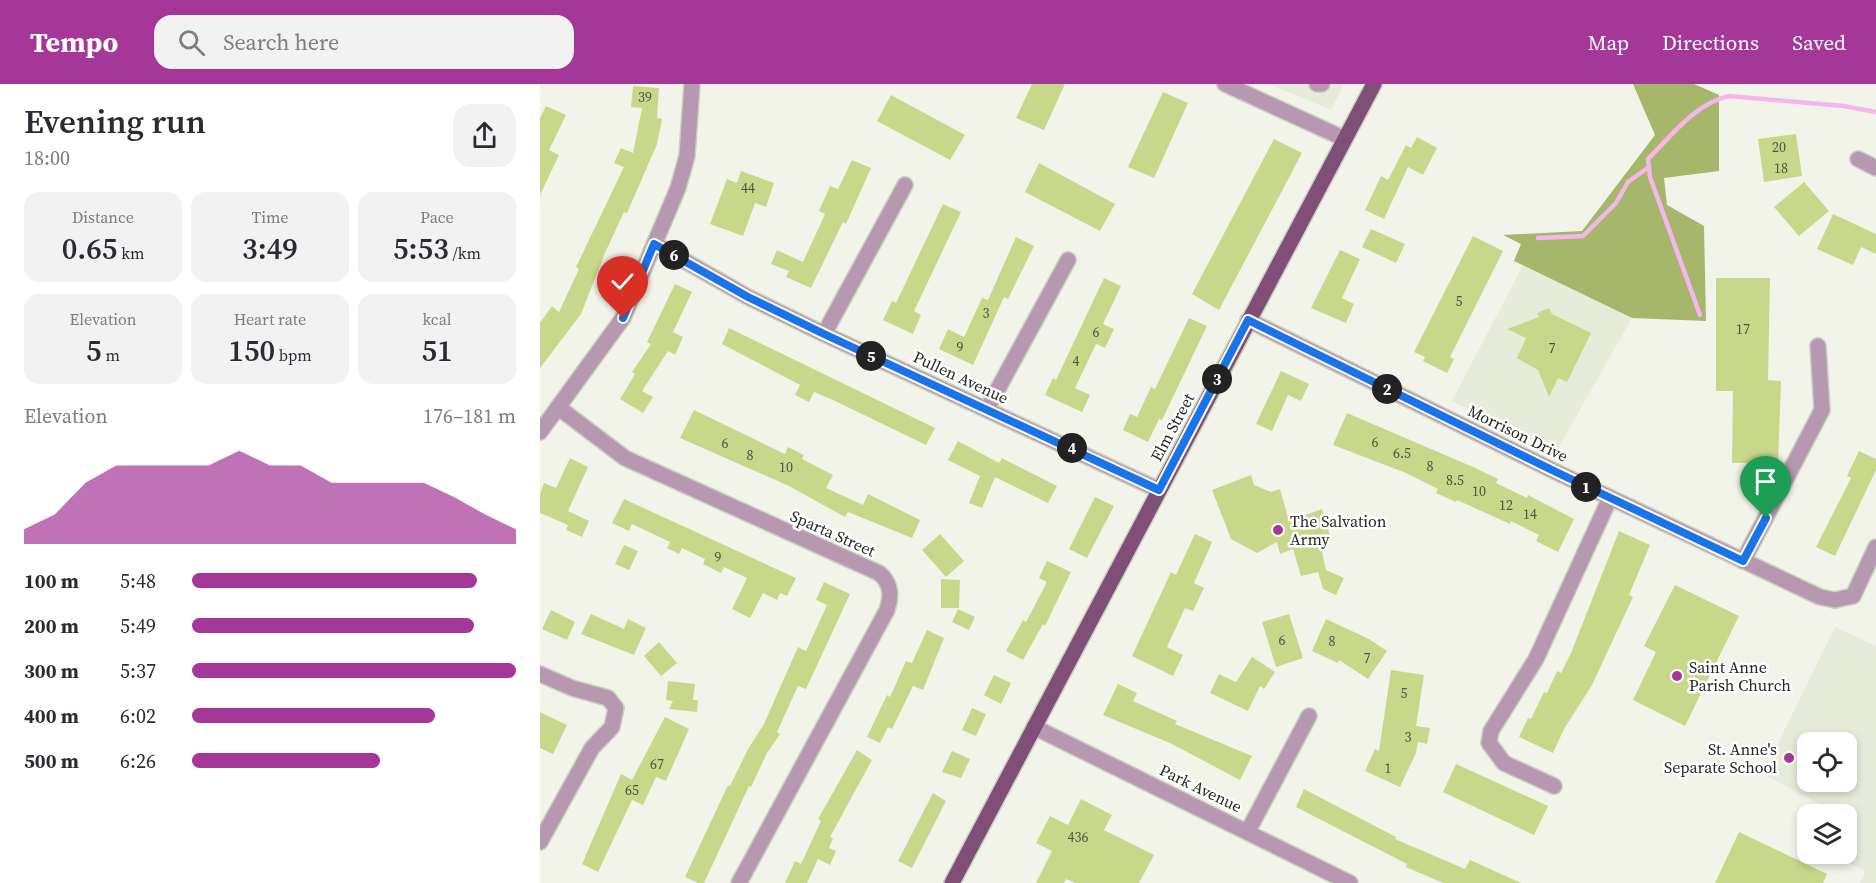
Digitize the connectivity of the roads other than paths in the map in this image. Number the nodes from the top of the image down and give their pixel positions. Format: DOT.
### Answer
graph roads {
  1 [pos="692,84"];
  2 [pos="1225,84"];
  3 [pos="1374,84"];
  4 [pos="1345,139"];
  5 [pos="1858,159"];
  6 [pos="1876,168"];
  7 [pos="905,185"];
  8 [pos="654,244"];
  9 [pos="1068,260"];
  10 [pos="1248,320"];
  11 [pos="824,334"];
  12 [pos="1818,346"];
  13 [pos="560,408"];
  14 [pos="987,409"];
  15 [pos="540,432"];
  16 [pos="1159,490"];
  17 [pos="1610,498"];
  18 [pos="1876,547"];
  19 [pos="1743,561"];
  20 [pos="540,674"];
  21 [pos="1309,716"];
  22 [pos="1034,728"];
  23 [pos="1554,786"];
  24 [pos="1248,831"];
  25 [pos="540,842"];
  26 [pos="740,883"];
  27 [pos="952,883"];
  28 [pos="1350,883"];
  1 -- 8 [label="street"];
  2 -- 4 [label="street"];
  3 -- 4 [label="main road, Elm Street"];
  4 -- 10 [label="main road, Elm Street"];
  5 -- 6 [label="street"];
  7 -- 11 [label="street"];
  8 -- 11 [label="street, Pullen Avenue"];
  8 -- 13 [label="street"];
  9 -- 14 [label="street"];
  10 -- 16 [label="main road, Elm Street"];
  10 -- 17 [label="street, Morrison Drive"];
  11 -- 14 [label="street, Pullen Avenue"];
  12 -- 19 [label="street"];
  13 -- 15 [label="street"];
  13 -- 26 [label="street, Sparta Street"];
  14 -- 16 [label="street, Pullen Avenue"];
  16 -- 22 [label="main road, Elm Street"];
  17 -- 19 [label="street, Morrison Drive"];
  17 -- 23 [label="street"];
  18 -- 19 [label="street, Morrison Drive"];
  20 -- 25 [label="street"];
  21 -- 24 [label="street"];
  22 -- 24 [label="street, Park Avenue"];
  22 -- 27 [label="main road, Elm Street"];
  24 -- 28 [label="street, Park Avenue"];
}
